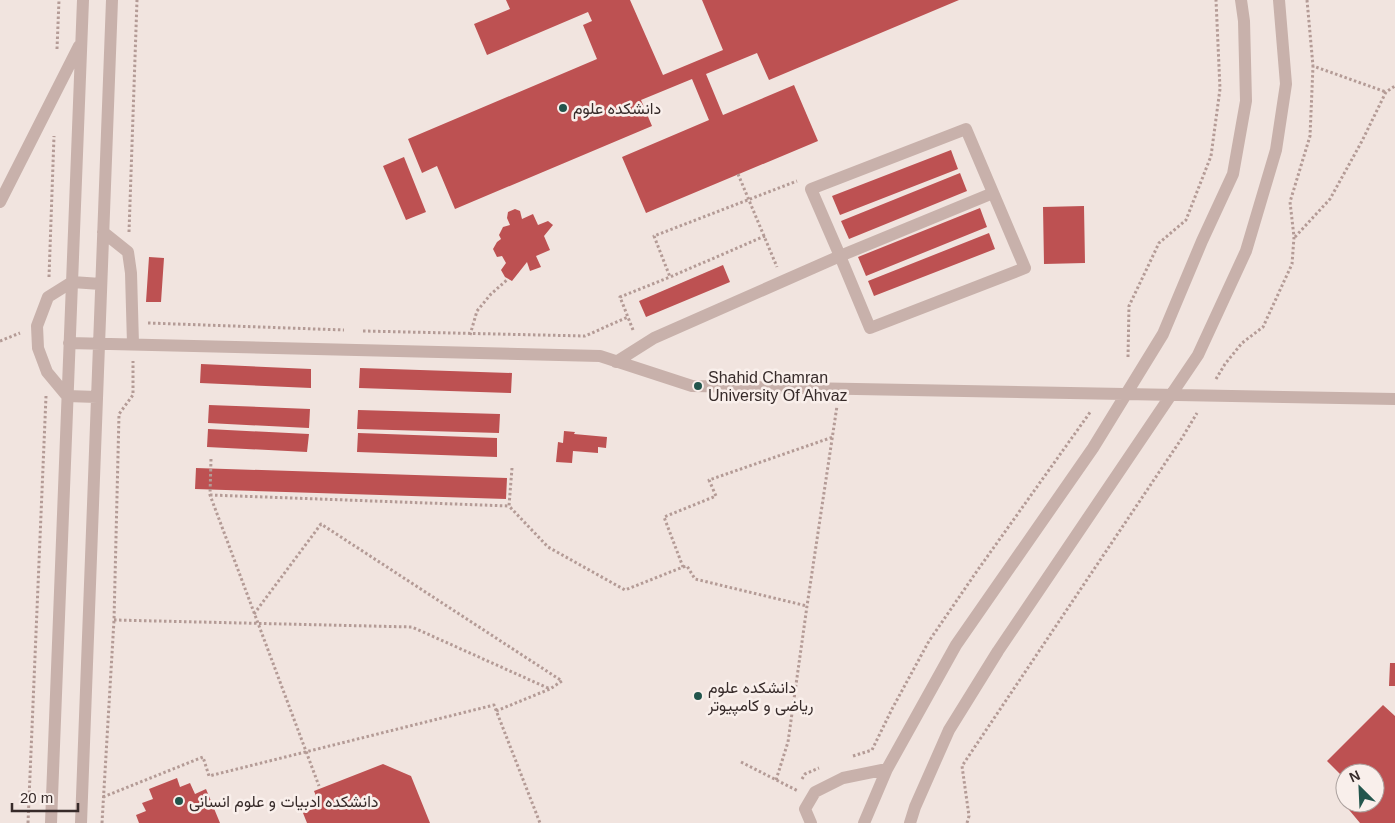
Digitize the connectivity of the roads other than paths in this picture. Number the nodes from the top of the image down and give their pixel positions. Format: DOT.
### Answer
graph roads {
  1 [pos="83,0"];
  2 [pos="112,0"];
  3 [pos="1241,0"];
  4 [pos="1279,0"];
  5 [pos="81,41"];
  6 [pos="993,193"];
  7 [pos="0,202"];
  8 [pos="103,232"];
  9 [pos="840,256"];
  10 [pos="72,282"];
  11 [pos="101,284"];
  12 [pos="69,343"];
  13 [pos="99,344"];
  14 [pos="133,344"];
  15 [pos="616,362"];
  16 [pos="1126,394"];
  17 [pos="1171,395"];
  18 [pos="67,396"];
  19 [pos="97,397"];
  20 [pos="1395,399"];
  21 [pos="887,769"];
  22 [pos="51,823"];
  23 [pos="81,823"];
  24 [pos="810,823"];
  25 [pos="864,823"];
  26 [pos="910,823"];
  1 -- 5 [label="lane"];
  2 -- 8 [label="lane"];
  3 -- 16 [label="lane"];
  4 -- 17 [label="lane"];
  5 -- 7 [label="lane"];
  5 -- 10 [label="lane"];
  6 -- 9 [label="lane"];
  6 -- 9 [label="lane"];
  6 -- 9 [label="lane"];
  8 -- 11 [label="lane"];
  8 -- 14 [label="lane"];
  9 -- 15 [label="lane"];
  10 -- 11 [label="lane"];
  10 -- 12 [label="lane"];
  10 -- 18 [label="lane"];
  11 -- 13 [label="lane"];
  12 -- 13 [label="lane"];
  12 -- 18 [label="lane"];
  13 -- 14 [label="lane"];
  13 -- 19 [label="lane"];
  14 -- 15 [label="lane"];
  15 -- 16 [label="lane"];
  16 -- 17 [label="lane"];
  16 -- 21 [label="lane"];
  17 -- 20 [label="lane"];
  17 -- 26 [label="lane"];
  18 -- 19 [label="lane"];
  18 -- 22 [label="lane"];
  19 -- 23 [label="lane"];
  21 -- 24 [label="lane"];
  21 -- 25 [label="lane"];
}
